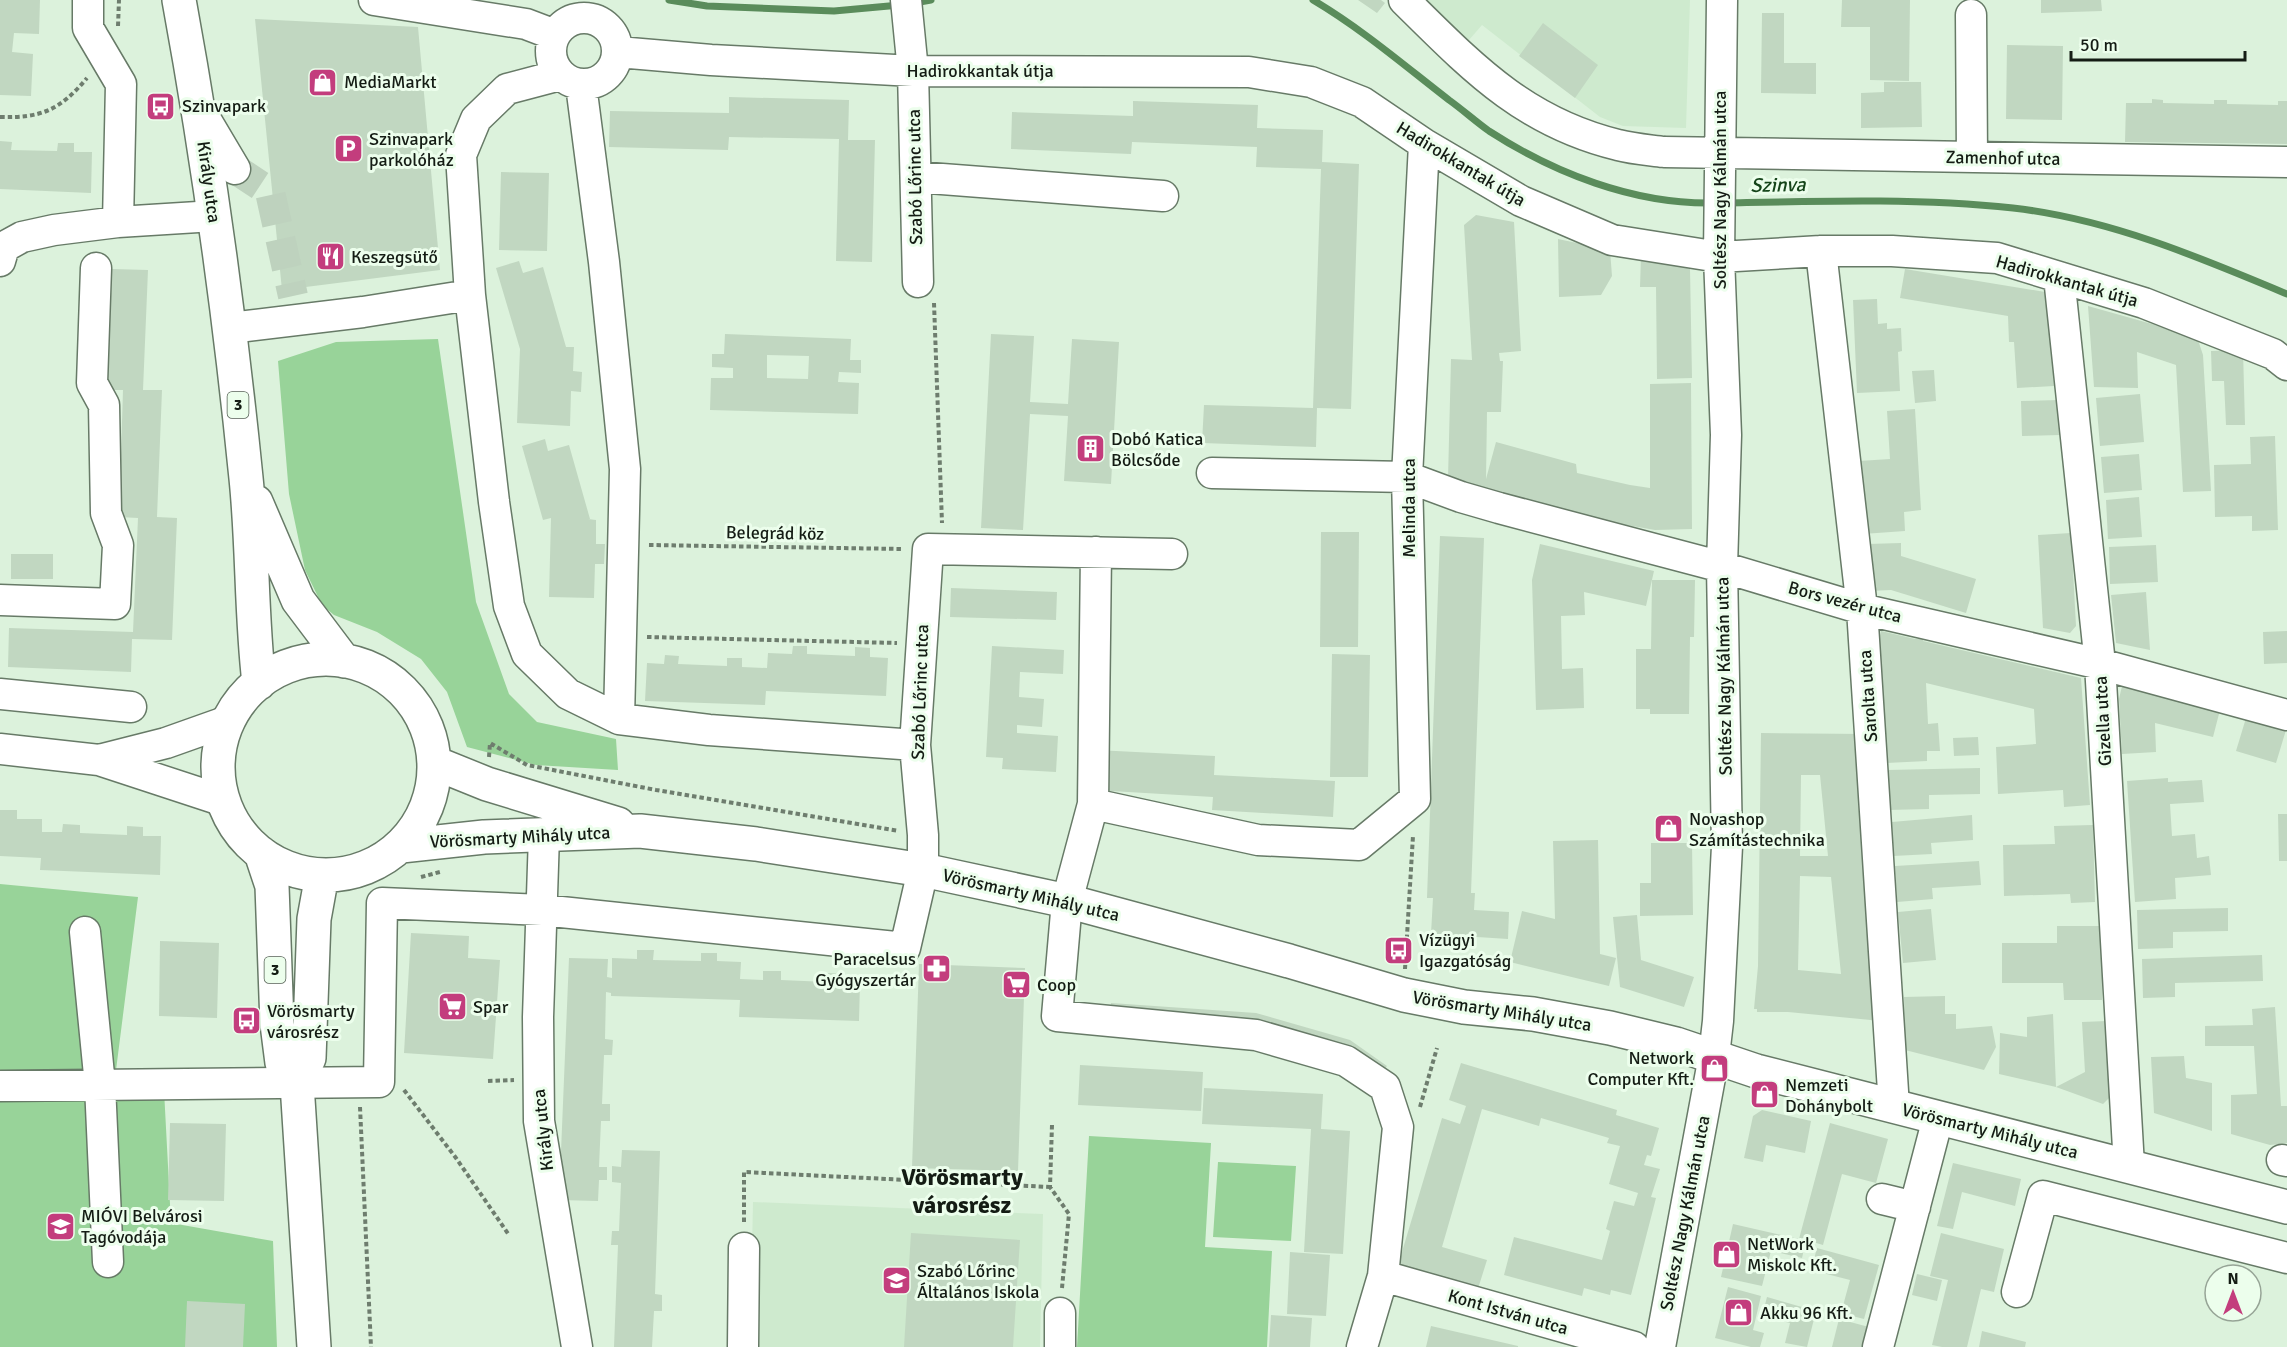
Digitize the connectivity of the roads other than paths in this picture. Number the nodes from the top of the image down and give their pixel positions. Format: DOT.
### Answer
graph roads {
  1 [pos="88,0"];
  2 [pos="179,0"];
  3 [pos="374,0"];
  4 [pos="1404,0"];
  5 [pos="1722,0"];
  6 [pos="598,9"];
  7 [pos="907,14"];
  8 [pos="1971,15"];
  9 [pos="555,35"];
  10 [pos="618,52"];
  11 [pos="913,71"];
  12 [pos="571,80"];
  13 [pos="198,108"];
  14 [pos="1424,144"];
  15 [pos="1719,152"];
  16 [pos="1971,157"];
  17 [pos="2287,162"];
  18 [pos="236,169"];
  19 [pos="916,177"];
  20 [pos="1163,196"];
  21 [pos="214,216"];
  22 [pos="117,222"];
  23 [pos="1719,246"];
  24 [pos="1821,251"];
  25 [pos="0,261"];
  26 [pos="96,268"];
  27 [pos="2060,277"];
  28 [pos="926,291"];
  29 [pos="470,294"];
  30 [pos="230,328"];
  31 [pos="2287,365"];
  32 [pos="1212,472"];
  33 [pos="1407,477"];
  34 [pos="247,481"];
  35 [pos="1096,552"];
  36 [pos="1172,554"];
  37 [pos="1722,567"];
  38 [pos="0,600"];
  39 [pos="1862,609"];
  40 [pos="344,661"];
  41 [pos="2100,664"];
  42 [pos="259,683"];
  43 [pos="0,694"];
  44 [pos="131,707"];
  45 [pos="2287,715"];
  46 [pos="619,719"];
  47 [pos="228,721"];
  48 [pos="915,745"];
  49 [pos="0,748"];
  50 [pos="99,760"];
  51 [pos="435,763"];
  52 [pos="224,801"];
  53 [pos="1093,804"];
  54 [pos="640,831"];
  55 [pos="544,835"];
  56 [pos="400,846"];
  57 [pos="261,853"];
  58 [pos="923,870"];
  59 [pos="322,875"];
  60 [pos="1067,901"];
  61 [pos="542,910"];
  62 [pos="85,932"];
  63 [pos="1714,1056"];
  64 [pos="297,1083"];
  65 [pos="100,1085"];
  66 [pos="0,1086"];
  67 [pos="1894,1107"];
  68 [pos="1938,1118"];
  69 [pos="2129,1166"];
  70 [pos="1882,1199"];
  71 [pos="2287,1207"];
  72 [pos="1915,1208"];
  73 [pos="744,1248"];
  74 [pos="2287,1258"];
  75 [pos="108,1262"];
  76 [pos="1383,1276"];
  77 [pos="2017,1292"];
  78 [pos="1060,1313"];
  79 [pos="314,1347"];
  80 [pos="577,1347"];
  81 [pos="743,1347"];
  82 [pos="1060,1347"];
  83 [pos="1362,1347"];
  84 [pos="1634,1347"];
  85 [pos="1660,1347"];
  86 [pos="1878,1347"];
  1 -- 22 [label="street"];
  2 -- 13 [label="main road, Király utca / 3"];
  3 -- 9 [label="street"];
  4 -- 15 [label="street, Zamenhof utca"];
  5 -- 15 [label="street, Soltész Nagy Kálmán utca"];
  6 -- 9 [label="street"];
  6 -- 10 [label="street"];
  7 -- 11 [label="street, Szabó Lőrinc utca"];
  8 -- 16 [label="street"];
  9 -- 12 [label="street"];
  10 -- 11 [label="street, Hadirokkantak útja"];
  10 -- 12 [label="street"];
  11 -- 14 [label="street, Hadirokkantak útja"];
  11 -- 19 [label="street, Szabó Lőrinc utca"];
  12 -- 29 [label="street"];
  12 -- 46 [label="street"];
  13 -- 18 [label="street"];
  13 -- 21 [label="main road, Király utca / 3"];
  14 -- 23 [label="street, Hadirokkantak útja"];
  14 -- 33 [label="street, Melinda utca"];
  15 -- 16 [label="street, Zamenhof utca"];
  15 -- 23 [label="street, Soltész Nagy Kálmán utca"];
  16 -- 17 [label="street, Zamenhof utca"];
  19 -- 20 [label="street"];
  19 -- 28 [label="street, Szabó Lőrinc utca"];
  21 -- 22 [label="street"];
  21 -- 30 [label="main road, Király utca / 3"];
  22 -- 25 [label="street"];
  23 -- 24 [label="street, Hadirokkantak útja"];
  23 -- 37 [label="street, Soltész Nagy Kálmán utca"];
  24 -- 27 [label="street, Hadirokkantak útja"];
  24 -- 39 [label="street, Sarolta utca"];
  26 -- 38 [label="street"];
  27 -- 31 [label="street, Hadirokkantak útja"];
  27 -- 41 [label="street, Gizella utca"];
  29 -- 30 [label="street"];
  29 -- 46 [label="street"];
  30 -- 34 [label="main road, Király utca / 3"];
  32 -- 33 [label="street, Bors vezér utca"];
  33 -- 37 [label="street, Bors vezér utca"];
  33 -- 53 [label="street, Melinda utca"];
  34 -- 40 [label="main road, Király utca / 3"];
  34 -- 42 [label="main road, Király utca / 3"];
  35 -- 36 [label="street"];
  35 -- 48 [label="street, Szabó Lőrinc utca"];
  35 -- 53 [label="street"];
  37 -- 39 [label="street, Bors vezér utca"];
  37 -- 63 [label="street, Soltész Nagy Kálmán utca"];
  39 -- 41 [label="street, Bors vezér utca"];
  39 -- 67 [label="street, Sarolta utca"];
  40 -- 42 [label="main road, 3"];
  40 -- 51 [label="main road, 3"];
  41 -- 45 [label="street, Bors vezér utca"];
  41 -- 69 [label="street, Gizella utca"];
  42 -- 47 [label="main road, 3"];
  43 -- 44 [label="street"];
  46 -- 48 [label="street"];
  47 -- 50 [label="street"];
  47 -- 52 [label="main road, 3"];
  48 -- 58 [label="street, Szabó Lőrinc utca"];
  49 -- 50 [label="street"];
  50 -- 52 [label="street"];
  51 -- 54 [label="main road, Vörösmarty Mihály utca"];
  51 -- 56 [label="main road, 3"];
  52 -- 57 [label="main road, 3"];
  53 -- 60 [label="street"];
  54 -- 55 [label="main road, Vörösmarty Mihály utca"];
  54 -- 58 [label="main road, Vörösmarty Mihály utca"];
  55 -- 56 [label="main road, Vörösmarty Mihály utca"];
  55 -- 61 [label="street, Király utca"];
  56 -- 59 [label="main road, 3"];
  57 -- 59 [label="main road, 3"];
  57 -- 64 [label="main road, 3"];
  58 -- 60 [label="main road, Vörösmarty Mihály utca"];
  58 -- 61 [label="street, Szabó Lőrinc utca"];
  59 -- 64 [label="main road, 3"];
  60 -- 63 [label="main road, Vörösmarty Mihály utca"];
  60 -- 76 [label="street"];
  61 -- 64 [label="street"];
  61 -- 80 [label="street, Király utca"];
  62 -- 65 [label="street"];
  63 -- 67 [label="main road, Vörösmarty Mihály utca"];
  63 -- 85 [label="street, Soltész Nagy Kálmán utca"];
  64 -- 65 [label="street"];
  64 -- 79 [label="main road, 3"];
  65 -- 66 [label="street"];
  65 -- 75 [label="street"];
  67 -- 68 [label="main road, Vörösmarty Mihály utca"];
  68 -- 69 [label="main road, Vörösmarty Mihály utca"];
  68 -- 72 [label="street"];
  69 -- 71 [label="main road, Vörösmarty Mihály utca"];
  70 -- 72 [label="street"];
  72 -- 86 [label="street"];
  73 -- 81 [label="street"];
  74 -- 77 [label="street"];
  76 -- 83 [label="street"];
  76 -- 84 [label="street, Kont István utca"];
  78 -- 82 [label="street"];
}
